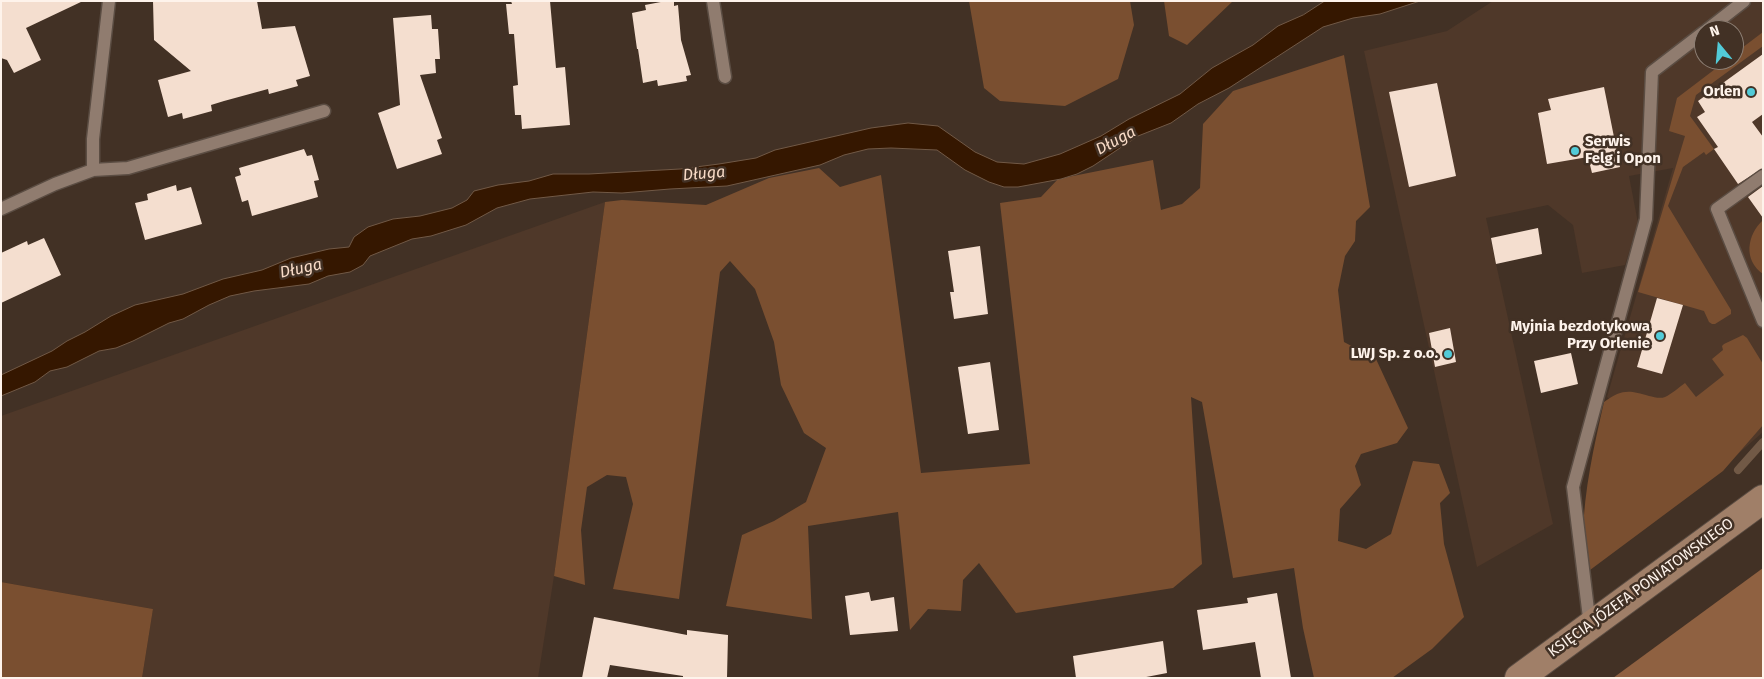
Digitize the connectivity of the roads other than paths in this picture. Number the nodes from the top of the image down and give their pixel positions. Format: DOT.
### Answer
graph roads {
  1 [pos="109,1"];
  2 [pos="713,1"];
  3 [pos="1744,1"];
  4 [pos="1719,20"];
  5 [pos="1694,40"];
  6 [pos="725,77"];
  7 [pos="324,111"];
  8 [pos="93,170"];
  9 [pos="1763,176"];
  10 [pos="1,209"];
  11 [pos="1762,316"];
  12 [pos="1763,499"];
  13 [pos="1590,626"];
  14 [pos="1519,678"];
  1 -- 8 [label="lane"];
  2 -- 6 [label="lane"];
  3 -- 4 [label="lane"];
  5 -- 13 [label="lane"];
  7 -- 8 [label="lane"];
  8 -- 10 [label="lane"];
  9 -- 11 [label="lane"];
  12 -- 13 [label="main road, KSIĘCIA JÓZEFA PONIATOWSKIEGO"];
  13 -- 14 [label="main road, KSIĘCIA JÓZEFA PONIATOWSKIEGO"];
}
